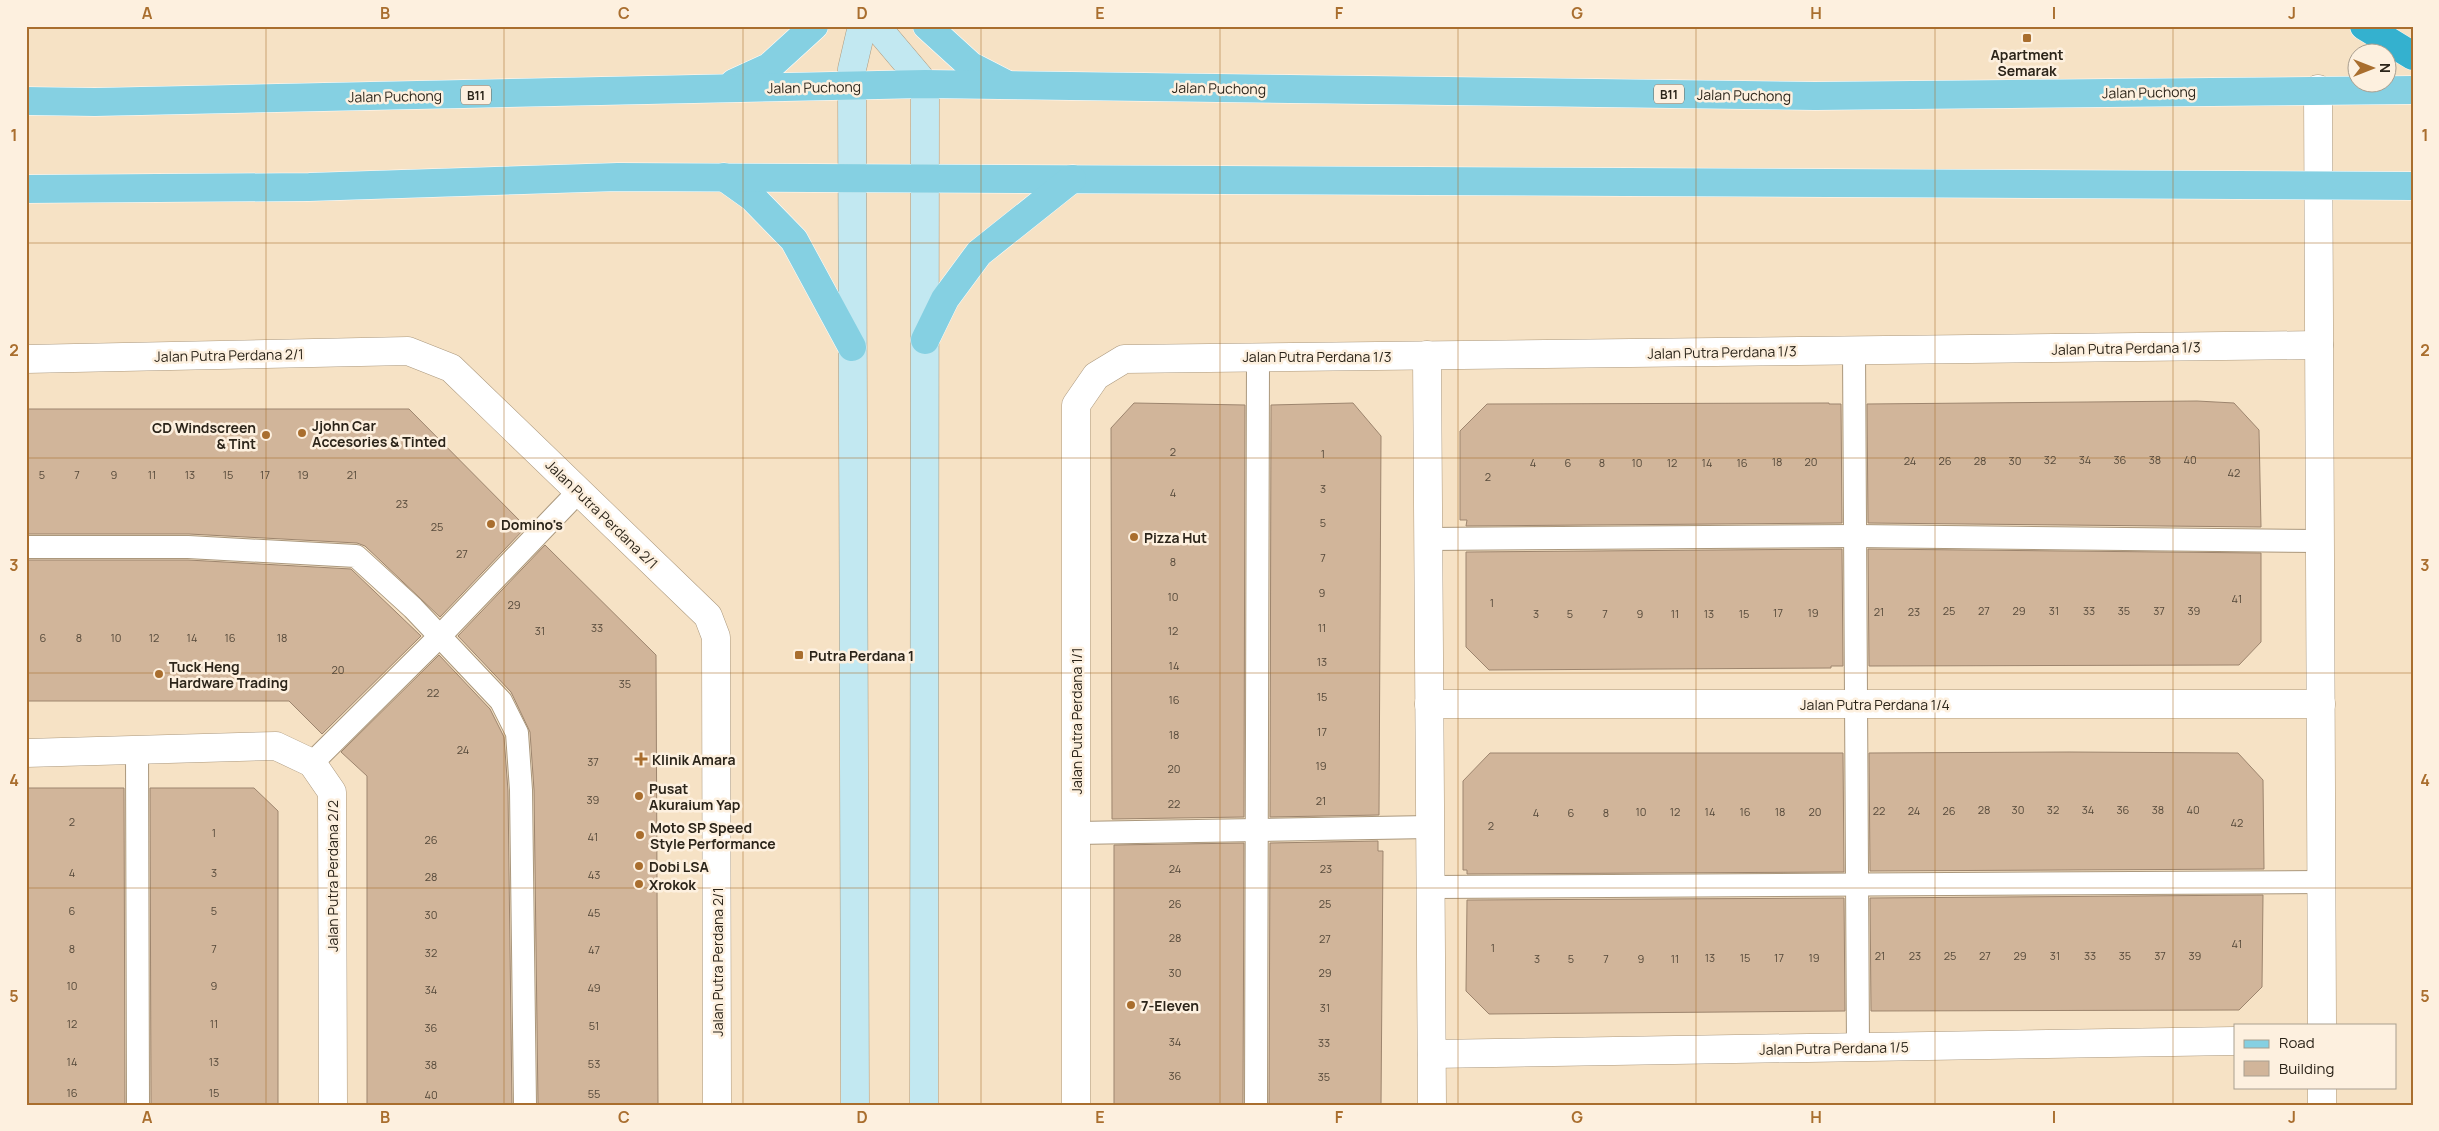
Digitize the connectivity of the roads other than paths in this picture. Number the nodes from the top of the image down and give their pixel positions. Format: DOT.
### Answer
graph roads {
  1 [pos="814,26"];
  2 [pos="862,26"];
  3 [pos="876,26"];
  4 [pos="927,26"];
  5 [pos="2364,26"];
  6 [pos="2413,56"];
  7 [pos="925,84"];
  8 [pos="852,86"];
  9 [pos="1009,86"];
  10 [pos="724,88"];
  11 [pos="2318,89"];
  12 [pos="2413,90"];
  13 [pos="26,101"];
  14 [pos="724,177"];
  15 [pos="852,177"];
  16 [pos="925,177"];
  17 [pos="1072,178"];
  18 [pos="2318,185"];
  19 [pos="2413,186"];
  20 [pos="26,189"];
  21 [pos="925,340"];
  22 [pos="2319,345"];
  23 [pos="852,347"];
  24 [pos="1854,350"];
  25 [pos="1427,356"];
  26 [pos="1258,357"];
  27 [pos="26,359"];
  28 [pos="1124,359"];
  29 [pos="578,492"];
  30 [pos="1856,536"];
  31 [pos="1428,539"];
  32 [pos="2320,540"];
  33 [pos="26,547"];
  34 [pos="440,636"];
  35 [pos="1430,704"];
  36 [pos="1857,704"];
  37 [pos="2321,704"];
  38 [pos="137,750"];
  39 [pos="26,753"];
  40 [pos="312,763"];
  41 [pos="1430,827"];
  42 [pos="1257,830"];
  43 [pos="1076,833"];
  44 [pos="2321,882"];
  45 [pos="1858,884"];
  46 [pos="1431,887"];
  47 [pos="2322,1024"];
  48 [pos="2234,1041"];
  49 [pos="1858,1048"];
  50 [pos="1432,1054"];
  51 [pos="2322,1088"];
  52 [pos="138,1105"];
  53 [pos="333,1105"];
  54 [pos="525,1105"];
  55 [pos="717,1105"];
  56 [pos="855,1105"];
  57 [pos="924,1105"];
  58 [pos="1076,1105"];
  59 [pos="1256,1105"];
  60 [pos="1432,1105"];
  61 [pos="2322,1105"];
  1 -- 10 [label="main road"];
  2 -- 8 [label="street"];
  3 -- 7 [label="street"];
  4 -- 9 [label="main road"];
  5 -- 6 [label="highway"];
  7 -- 8 [label="main road, Jalan Puchong / B11"];
  7 -- 9 [label="main road, Jalan Puchong / B11"];
  7 -- 16 [label="street"];
  8 -- 10 [label="main road, Jalan Puchong / B11"];
  8 -- 15 [label="street"];
  9 -- 11 [label="main road, Jalan Puchong / B11"];
  10 -- 13 [label="main road, Jalan Puchong / B11"];
  11 -- 12 [label="main road, Jalan Puchong / B11"];
  11 -- 18 [label="street"];
  14 -- 15 [label="main road"];
  14 -- 20 [label="main road"];
  14 -- 23 [label="main road"];
  15 -- 16 [label="main road"];
  15 -- 23 [label="street"];
  16 -- 17 [label="main road"];
  16 -- 21 [label="street"];
  17 -- 18 [label="main road"];
  17 -- 21 [label="main road"];
  18 -- 19 [label="main road"];
  18 -- 22 [label="street"];
  21 -- 57 [label="street"];
  22 -- 24 [label="street, Jalan Putra Perdana 1/3"];
  22 -- 32 [label="street"];
  23 -- 56 [label="street"];
  24 -- 25 [label="street, Jalan Putra Perdana 1/3"];
  24 -- 30 [label="lane"];
  25 -- 26 [label="street, Jalan Putra Perdana 1/3"];
  25 -- 31 [label="street"];
  26 -- 28 [label="street, Jalan Putra Perdana 1/3"];
  26 -- 42 [label="lane"];
  27 -- 29 [label="street, Jalan Putra Perdana 2/1"];
  28 -- 43 [label="street, Jalan Putra Perdana 1/1"];
  29 -- 34 [label="lane"];
  29 -- 55 [label="street, Jalan Putra Perdana 2/1"];
  30 -- 31 [label="lane"];
  30 -- 32 [label="lane"];
  30 -- 36 [label="lane"];
  31 -- 35 [label="street"];
  32 -- 37 [label="street"];
  33 -- 34 [label="lane"];
  34 -- 40 [label="lane"];
  34 -- 54 [label="lane"];
  35 -- 36 [label="street, Jalan Putra Perdana 1/4"];
  35 -- 41 [label="street"];
  36 -- 37 [label="street, Jalan Putra Perdana 1/4"];
  36 -- 45 [label="lane"];
  37 -- 44 [label="street"];
  38 -- 39 [label="street"];
  38 -- 40 [label="street"];
  38 -- 52 [label="lane"];
  40 -- 53 [label="street, Jalan Putra Perdana 2/2"];
  41 -- 42 [label="lane"];
  41 -- 46 [label="street"];
  42 -- 43 [label="lane"];
  42 -- 59 [label="lane"];
  43 -- 58 [label="street, Jalan Putra Perdana 1/1"];
  44 -- 45 [label="lane"];
  44 -- 47 [label="street"];
  45 -- 46 [label="lane"];
  45 -- 49 [label="lane"];
  46 -- 50 [label="street"];
  48 -- 49 [label="street, Jalan Putra Perdana 1/5"];
  49 -- 50 [label="street, Jalan Putra Perdana 1/5"];
  50 -- 60 [label="street"];
  51 -- 61 [label="street"];
}
